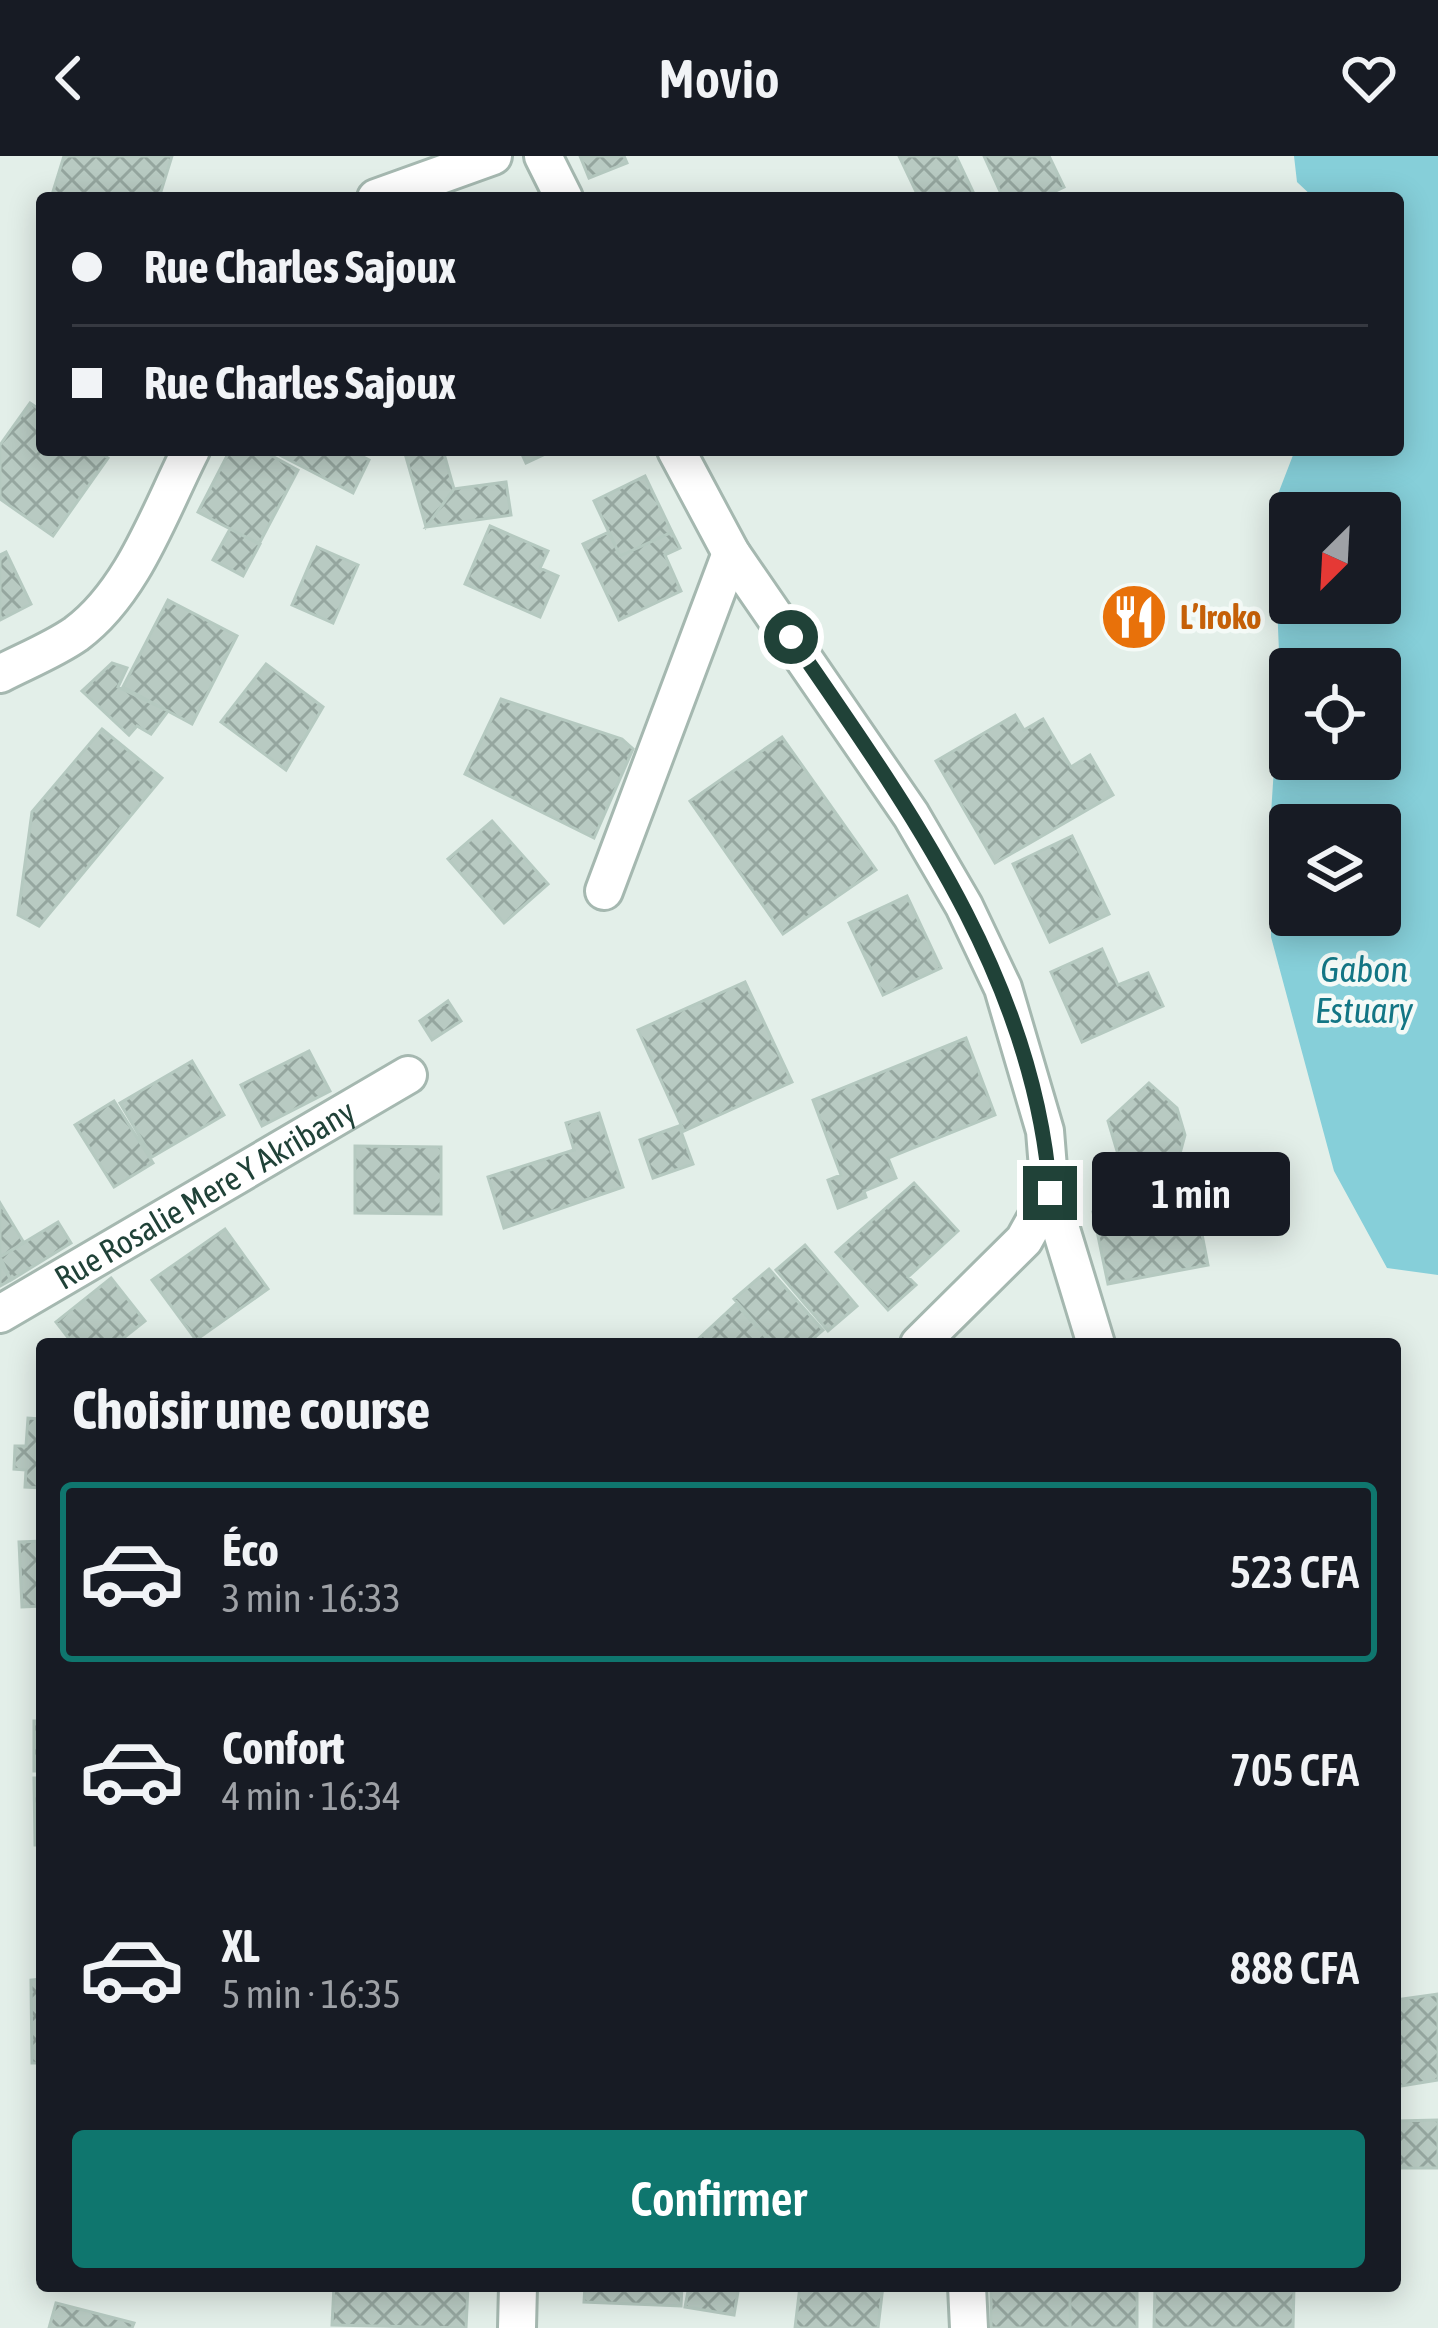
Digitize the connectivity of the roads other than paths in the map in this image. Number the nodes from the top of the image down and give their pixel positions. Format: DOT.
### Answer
graph roads {
  1 [pos="493,156"];
  2 [pos="543,156"];
  3 [pos="393,192"];
  4 [pos="561,192"];
  5 [pos="188,456"];
  6 [pos="679,456"];
  7 [pos="730,553"];
  8 [pos="0,674"];
  9 [pos="604,891"];
  10 [pos="408,1075"];
  11 [pos="1050,1193"];
  12 [pos="0,1314"];
  13 [pos="925,1338"];
  14 [pos="1094,1338"];
  15 [pos="518,2292"];
  16 [pos="968,2292"];
  17 [pos="517,2328"];
  18 [pos="969,2328"];
  1 -- 3 [label="street"];
  2 -- 4 [label="street"];
  5 -- 8 [label="street"];
  6 -- 7 [label="street"];
  7 -- 9 [label="street"];
  7 -- 11 [label="street"];
  10 -- 12 [label="street, Rue Rosalie Mere Y Akribany"];
  11 -- 13 [label="street"];
  11 -- 14 [label="street"];
  15 -- 17 [label="street"];
  16 -- 18 [label="street"];
}
